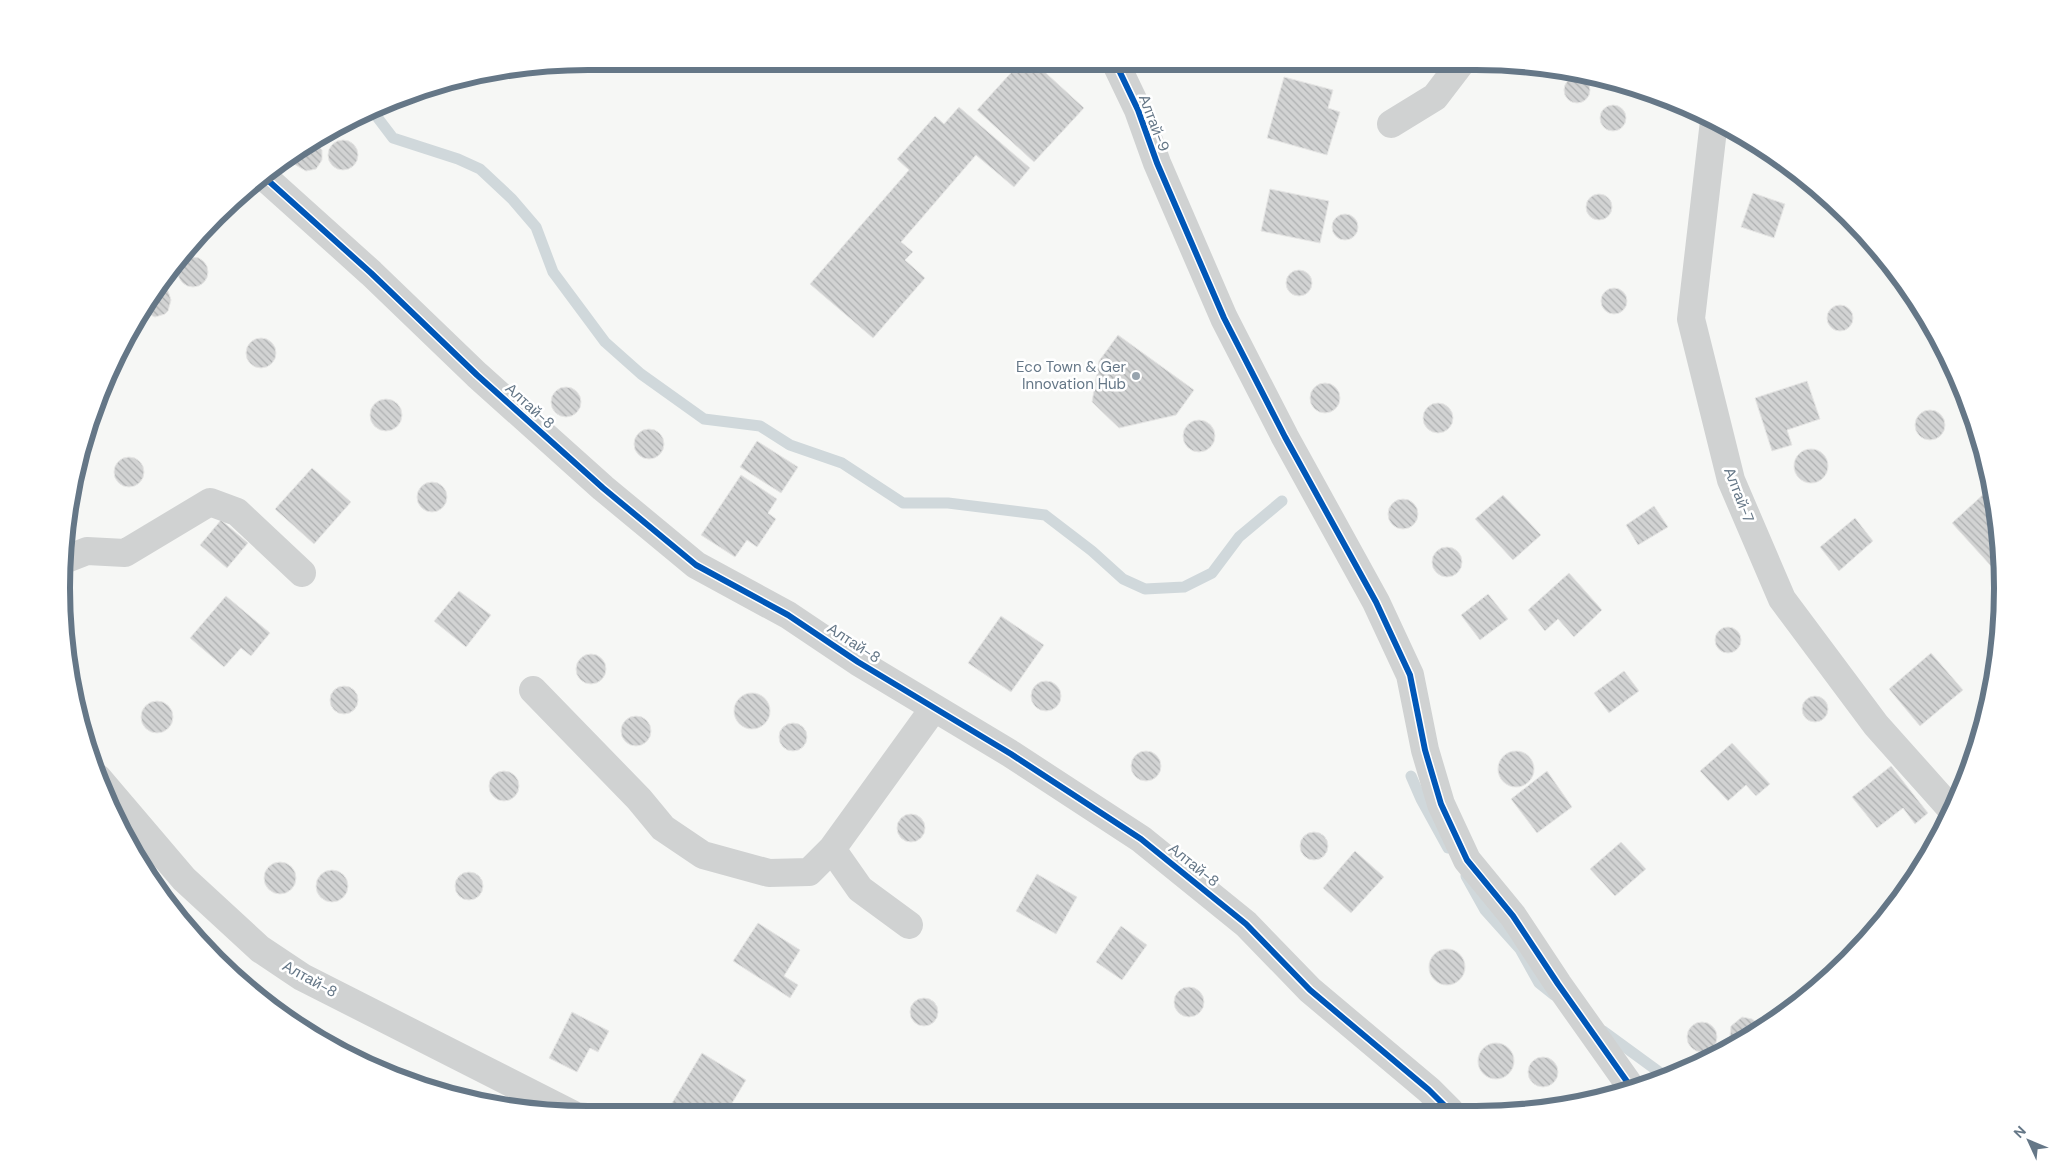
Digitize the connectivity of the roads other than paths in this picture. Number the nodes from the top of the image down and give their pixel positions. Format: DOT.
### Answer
graph roads {
  1 [pos="1119,70"];
  2 [pos="1455,70"];
  3 [pos="1391,124"];
  4 [pos="1713,127"];
  5 [pos="268,181"];
  6 [pos="71,557"];
  7 [pos="302,573"];
  8 [pos="533,690"];
  9 [pos="934,708"];
  10 [pos="114,796"];
  11 [pos="1947,804"];
  12 [pos="832,848"];
  13 [pos="909,925"];
  14 [pos="1628,1083"];
  15 [pos="554,1105"];
  16 [pos="1445,1106"];
  1 -- 14 [label="street, Алтай-9"];
  2 -- 3 [label="street"];
  4 -- 11 [label="street, Алтай-7"];
  5 -- 9 [label="street, Алтай-8"];
  6 -- 7 [label="street"];
  8 -- 12 [label="street"];
  9 -- 12 [label="street"];
  9 -- 16 [label="street, Алтай-8"];
  10 -- 15 [label="street, Алтай-8"];
  12 -- 13 [label="street"];
}
